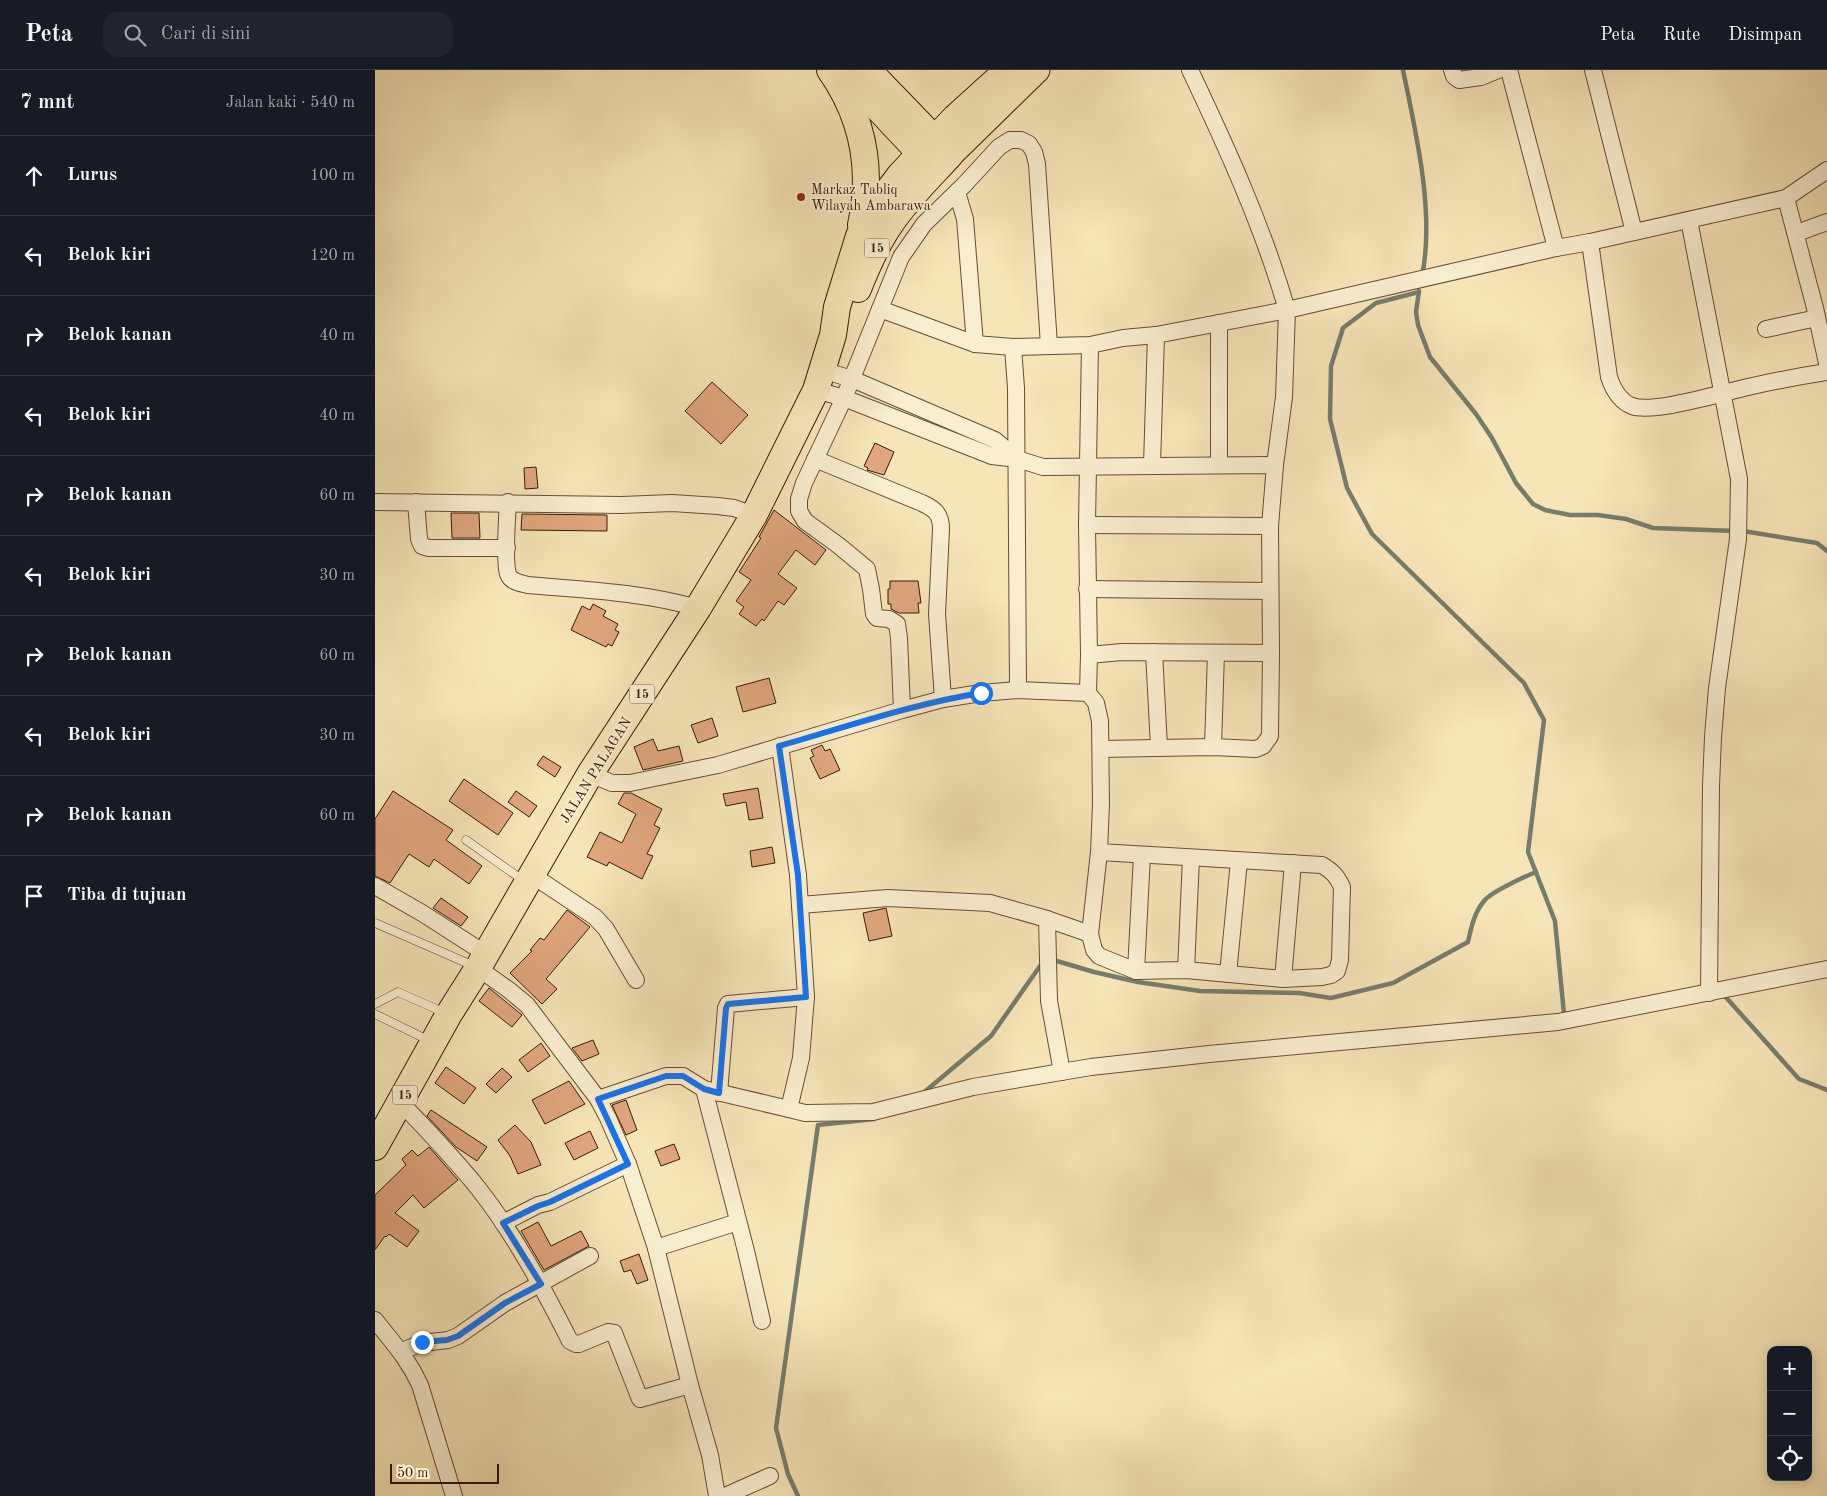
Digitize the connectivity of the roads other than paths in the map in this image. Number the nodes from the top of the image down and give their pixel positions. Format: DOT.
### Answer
graph roads {
  1 [pos="830,70"];
  2 [pos="842,70"];
  3 [pos="868,70"];
  4 [pos="1007,70"];
  5 [pos="1037,70"];
  6 [pos="1190,70"];
  7 [pos="1453,70"];
  8 [pos="1498,70"];
  9 [pos="1509,70"];
  10 [pos="1593,70"];
  11 [pos="935,154"];
  12 [pos="1827,170"];
  13 [pos="957,192"];
  14 [pos="1786,198"];
  15 [pos="1689,220"];
  16 [pos="1827,222"];
  17 [pos="1634,232"];
  18 [pos="1797,233"];
  19 [pos="859,236"];
  20 [pos="1590,242"];
  21 [pos="1556,248"];
  22 [pos="880,309"];
  23 [pos="1287,310"];
  24 [pos="1820,311"];
  25 [pos="1219,323"];
  26 [pos="1766,329"];
  27 [pos="1157,335"];
  28 [pos="833,336"];
  29 [pos="975,344"];
  30 [pos="1049,345"];
  31 [pos="1090,345"];
  32 [pos="1013,347"];
  33 [pos="1827,364"];
  34 [pos="1827,372"];
  35 [pos="852,379"];
  36 [pos="819,380"];
  37 [pos="1723,394"];
  38 [pos="844,398"];
  39 [pos="815,459"];
  40 [pos="1017,459"];
  41 [pos="1219,464"];
  42 [pos="1152,465"];
  43 [pos="1275,465"];
  44 [pos="1088,466"];
  45 [pos="375,502"];
  46 [pos="416,502"];
  47 [pos="508,502"];
  48 [pos="754,515"];
  49 [pos="1087,525"];
  50 [pos="1270,526"];
  51 [pos="507,548"];
  52 [pos="1087,589"];
  53 [pos="1270,591"];
  54 [pos="698,608"];
  55 [pos="1154,652"];
  56 [pos="1216,653"];
  57 [pos="1271,653"];
  58 [pos="1089,655"];
  59 [pos="1018,690"];
  60 [pos="1088,693"];
  61 [pos="943,699"];
  62 [pos="902,710"];
  63 [pos="779,746"];
  64 [pos="1213,747"];
  65 [pos="1159,748"];
  66 [pos="1101,749"];
  67 [pos="590,774"];
  68 [pos="466,840"];
  69 [pos="1099,852"];
  70 [pos="1142,855"];
  71 [pos="1191,858"];
  72 [pos="1239,861"];
  73 [pos="1293,863"];
  74 [pos="530,879"];
  75 [pos="375,886"];
  76 [pos="800,904"];
  77 [pos="1047,919"];
  78 [pos="375,923"];
  79 [pos="1090,934"];
  80 [pos="482,961"];
  81 [pos="1827,969"];
  82 [pos="1186,970"];
  83 [pos="1136,971"];
  84 [pos="1228,974"];
  85 [pos="1283,979"];
  86 [pos="636,980"];
  87 [pos="1709,987"];
  88 [pos="806,997"];
  89 [pos="375,1004"];
  90 [pos="375,1014"];
  91 [pos="449,1014"];
  92 [pos="434,1043"];
  93 [pos="1062,1072"];
  94 [pos="711,1091"];
  95 [pos="598,1099"];
  96 [pos="401,1103"];
  97 [pos="789,1109"];
  98 [pos="375,1147"];
  99 [pos="628,1164"];
  100 [pos="738,1222"];
  101 [pos="503,1223"];
  102 [pos="656,1248"];
  103 [pos="590,1256"];
  104 [pos="541,1284"];
  105 [pos="375,1320"];
  106 [pos="762,1321"];
  107 [pos="401,1351"];
  108 [pos="690,1385"];
  109 [pos="770,1476"];
  110 [pos="454,1496"];
  111 [pos="717,1496"];
  112 [pos="725,1496"];
  1 -- 19 [label="highway, 15"];
  2 -- 11 [label="highway"];
  3 -- 11 [label="highway"];
  4 -- 11 [label="main road, JALAN PALAGAN"];
  5 -- 11 [label="main road, JALAN PALAGAN"];
  6 -- 23 [label="street"];
  7 -- 8 [label="street"];
  9 -- 21 [label="street"];
  10 -- 17 [label="street"];
  11 -- 19 [label="highway, JALAN PALAGAN / 15"];
  11 -- 28 [label="highway, JALAN PALAGAN / 15"];
  12 -- 14 [label="street"];
  13 -- 22 [label="street"];
  13 -- 29 [label="street"];
  13 -- 30 [label="street"];
  14 -- 15 [label="street"];
  14 -- 18 [label="street"];
  15 -- 17 [label="street"];
  15 -- 37 [label="street"];
  16 -- 18 [label="street"];
  17 -- 20 [label="street"];
  18 -- 24 [label="street"];
  19 -- 28 [label="highway, JALAN PALAGAN / 15"];
  20 -- 21 [label="street"];
  20 -- 37 [label="street"];
  21 -- 23 [label="street"];
  22 -- 29 [label="street"];
  22 -- 35 [label="street"];
  23 -- 25 [label="street"];
  23 -- 43 [label="street"];
  24 -- 26 [label="street"];
  24 -- 33 [label="street"];
  25 -- 27 [label="street"];
  25 -- 41 [label="street"];
  27 -- 31 [label="street"];
  27 -- 42 [label="street"];
  28 -- 36 [label="highway, JALAN PALAGAN / 15"];
  29 -- 32 [label="street"];
  30 -- 31 [label="street"];
  30 -- 32 [label="street"];
  31 -- 44 [label="street"];
  32 -- 40 [label="street"];
  34 -- 37 [label="street"];
  35 -- 36 [label="street"];
  35 -- 38 [label="street"];
  35 -- 40 [label="street"];
  36 -- 38 [label="street"];
  36 -- 48 [label="highway, JALAN PALAGAN / 15"];
  37 -- 87 [label="street"];
  38 -- 39 [label="street"];
  38 -- 40 [label="street"];
  39 -- 61 [label="street"];
  39 -- 62 [label="street"];
  40 -- 44 [label="street"];
  40 -- 59 [label="street"];
  41 -- 42 [label="street"];
  41 -- 43 [label="street"];
  42 -- 44 [label="street"];
  43 -- 50 [label="street"];
  44 -- 49 [label="street"];
  45 -- 46 [label="street"];
  46 -- 47 [label="street"];
  46 -- 51 [label="street"];
  47 -- 48 [label="street"];
  47 -- 51 [label="street"];
  48 -- 54 [label="highway, JALAN PALAGAN / 15"];
  49 -- 50 [label="street"];
  49 -- 52 [label="street"];
  50 -- 53 [label="street"];
  51 -- 54 [label="street"];
  52 -- 53 [label="street"];
  52 -- 58 [label="street"];
  53 -- 57 [label="street"];
  54 -- 67 [label="highway, JALAN PALAGAN / 15"];
  55 -- 56 [label="street"];
  55 -- 58 [label="street"];
  55 -- 65 [label="street"];
  56 -- 57 [label="street"];
  56 -- 64 [label="street"];
  57 -- 64 [label="street"];
  58 -- 60 [label="street"];
  59 -- 60 [label="street"];
  59 -- 61 [label="street"];
  60 -- 66 [label="street"];
  61 -- 62 [label="street"];
  62 -- 63 [label="street"];
  63 -- 67 [label="street"];
  63 -- 76 [label="street"];
  64 -- 65 [label="street"];
  65 -- 66 [label="street"];
  66 -- 69 [label="street"];
  67 -- 74 [label="highway, JALAN PALAGAN / 15"];
  68 -- 74 [label="lane"];
  69 -- 70 [label="street"];
  69 -- 79 [label="street"];
  70 -- 71 [label="street"];
  70 -- 83 [label="street"];
  71 -- 72 [label="street"];
  71 -- 82 [label="street"];
  72 -- 73 [label="street"];
  72 -- 84 [label="street"];
  73 -- 85 [label="street"];
  73 -- 85 [label="street"];
  74 -- 80 [label="highway, JALAN PALAGAN / 15"];
  74 -- 86 [label="street"];
  75 -- 80 [label="street"];
  76 -- 77 [label="street"];
  76 -- 88 [label="street"];
  77 -- 79 [label="street"];
  77 -- 93 [label="street"];
  78 -- 80 [label="lane"];
  79 -- 83 [label="street"];
  80 -- 91 [label="highway, JALAN PALAGAN / 15"];
  80 -- 95 [label="street"];
  81 -- 87 [label="street"];
  82 -- 83 [label="street"];
  82 -- 84 [label="street"];
  84 -- 85 [label="street"];
  87 -- 93 [label="street"];
  88 -- 94 [label="street"];
  88 -- 97 [label="street"];
  89 -- 91 [label="lane"];
  90 -- 92 [label="lane"];
  91 -- 92 [label="highway, JALAN PALAGAN / 15"];
  92 -- 96 [label="highway, JALAN PALAGAN / 15"];
  93 -- 97 [label="street"];
  94 -- 95 [label="street"];
  94 -- 97 [label="street"];
  94 -- 100 [label="street"];
  95 -- 99 [label="street"];
  96 -- 98 [label="highway, JALAN PALAGAN / 15"];
  96 -- 101 [label="street"];
  99 -- 101 [label="street"];
  99 -- 102 [label="street"];
  100 -- 102 [label="street"];
  100 -- 106 [label="street"];
  101 -- 104 [label="street"];
  102 -- 108 [label="street"];
  103 -- 104 [label="street"];
  104 -- 107 [label="street"];
  104 -- 108 [label="street"];
  105 -- 107 [label="street"];
  107 -- 110 [label="street"];
  108 -- 111 [label="street"];
  109 -- 112 [label="street"];
}
